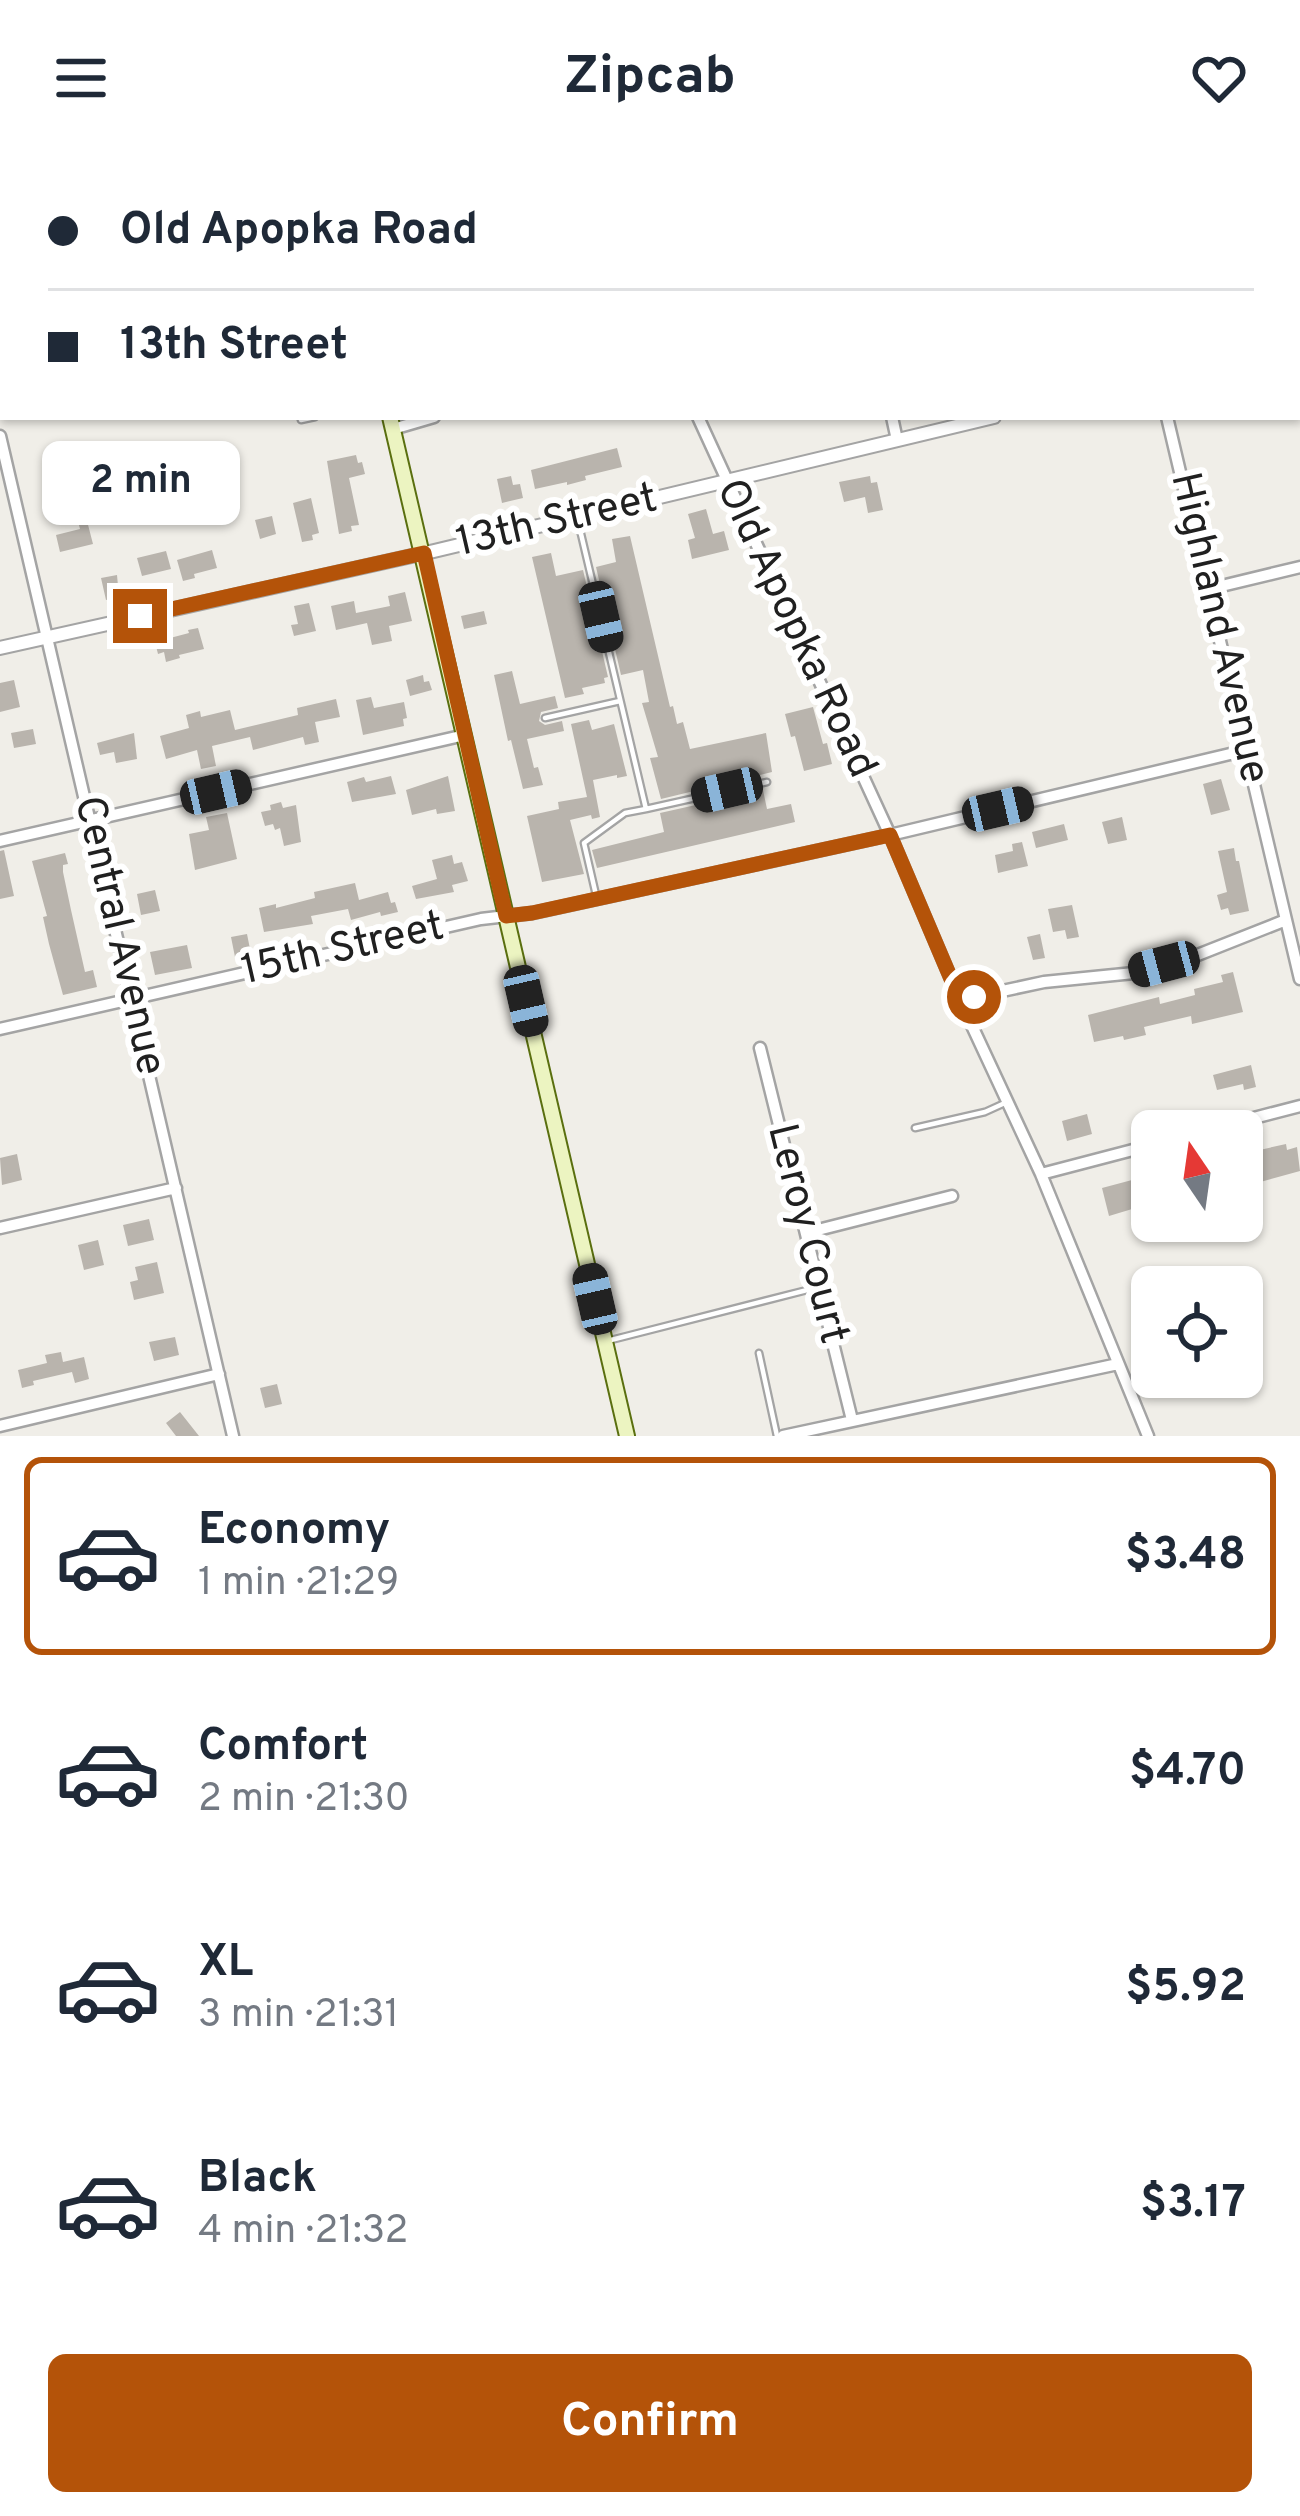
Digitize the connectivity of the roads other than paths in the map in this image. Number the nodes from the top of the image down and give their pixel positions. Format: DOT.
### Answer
graph roads {
  1 [pos="699,420"];
  2 [pos="893,420"];
  3 [pos="981,420"];
  4 [pos="1168,420"];
  5 [pos="392,423"];
  6 [pos="0,436"];
  7 [pos="897,440"];
  8 [pos="727,482"];
  9 [pos="577,517"];
  10 [pos="424,553"];
  11 [pos="1300,567"];
  12 [pos="1209,589"];
  13 [pos="48,637"];
  14 [pos="0,648"];
  15 [pos="620,700"];
  16 [pos="544,718"];
  17 [pos="465,735"];
  18 [pos="1249,754"];
  19 [pos="767,782"];
  20 [pos="646,809"];
  21 [pos="91,821"];
  22 [pos="890,835"];
  23 [pos="0,841"];
  24 [pos="597,899"];
  25 [pos="506,916"];
  26 [pos="1286,920"];
  27 [pos="1300,979"];
  28 [pos="132,998"];
  29 [pos="960,1000"];
  30 [pos="0,1029"];
  31 [pos="760,1048"];
  32 [pos="1007,1102"];
  33 [pos="1300,1106"];
  34 [pos="1263,1116"];
  35 [pos="915,1128"];
  36 [pos="1131,1150"];
  37 [pos="1041,1174"];
  38 [pos="176,1188"];
  39 [pos="952,1196"];
  40 [pos="0,1228"];
  41 [pos="806,1233"];
  42 [pos="819,1287"];
  43 [pos="605,1341"];
  44 [pos="759,1353"];
  45 [pos="1118,1364"];
  46 [pos="219,1374"];
  47 [pos="852,1420"];
  48 [pos="0,1426"];
  49 [pos="233,1436"];
  50 [pos="627,1436"];
  51 [pos="780,1436"];
  52 [pos="1148,1436"];
  1 -- 8 [label="street, Old Apopka Road"];
  2 -- 7 [label="street"];
  3 -- 7 [label="street, 13th Street"];
  4 -- 12 [label="street, Highland Avenue"];
  5 -- 10 [label="main road"];
  6 -- 13 [label="street, Central Avenue"];
  7 -- 8 [label="street, 13th Street"];
  8 -- 9 [label="street, 13th Street"];
  8 -- 22 [label="street, Old Apopka Road"];
  9 -- 10 [label="street, 13th Street"];
  9 -- 15 [label="lane"];
  10 -- 13 [label="street, 13th Street"];
  10 -- 17 [label="main road"];
  11 -- 12 [label="street"];
  12 -- 18 [label="street, Highland Avenue"];
  13 -- 14 [label="street, 13th Street"];
  13 -- 21 [label="street, Central Avenue"];
  15 -- 16 [label="lane"];
  15 -- 20 [label="lane"];
  17 -- 21 [label="street"];
  17 -- 25 [label="main road"];
  18 -- 22 [label="street, 15th Street"];
  18 -- 26 [label="street, Highland Avenue"];
  19 -- 20 [label="lane"];
  20 -- 24 [label="lane"];
  21 -- 23 [label="street"];
  21 -- 28 [label="street, Central Avenue"];
  22 -- 24 [label="street, 15th Street"];
  22 -- 29 [label="street, Old Apopka Road"];
  24 -- 25 [label="street, 15th Street"];
  25 -- 28 [label="street, 15th Street"];
  25 -- 43 [label="main road"];
  26 -- 27 [label="street, Highland Avenue"];
  26 -- 29 [label="street"];
  28 -- 30 [label="street, 15th Street"];
  28 -- 38 [label="street, Central Avenue"];
  29 -- 32 [label="street, Old Apopka Road"];
  31 -- 41 [label="street, Leroy Court"];
  32 -- 35 [label="lane"];
  32 -- 37 [label="street, Old Apopka Road"];
  33 -- 34 [label="street"];
  36 -- 37 [label="street"];
  37 -- 45 [label="street, Old Apopka Road"];
  38 -- 40 [label="street"];
  38 -- 46 [label="street, Central Avenue"];
  39 -- 41 [label="street"];
  41 -- 42 [label="street, Leroy Court"];
  42 -- 43 [label="lane"];
  42 -- 47 [label="street, Leroy Court"];
  43 -- 50 [label="main road"];
  44 -- 51 [label="lane"];
  45 -- 47 [label="street"];
  45 -- 52 [label="street, Old Apopka Road"];
  46 -- 48 [label="street"];
  46 -- 49 [label="street, Central Avenue"];
  47 -- 51 [label="street"];
}
